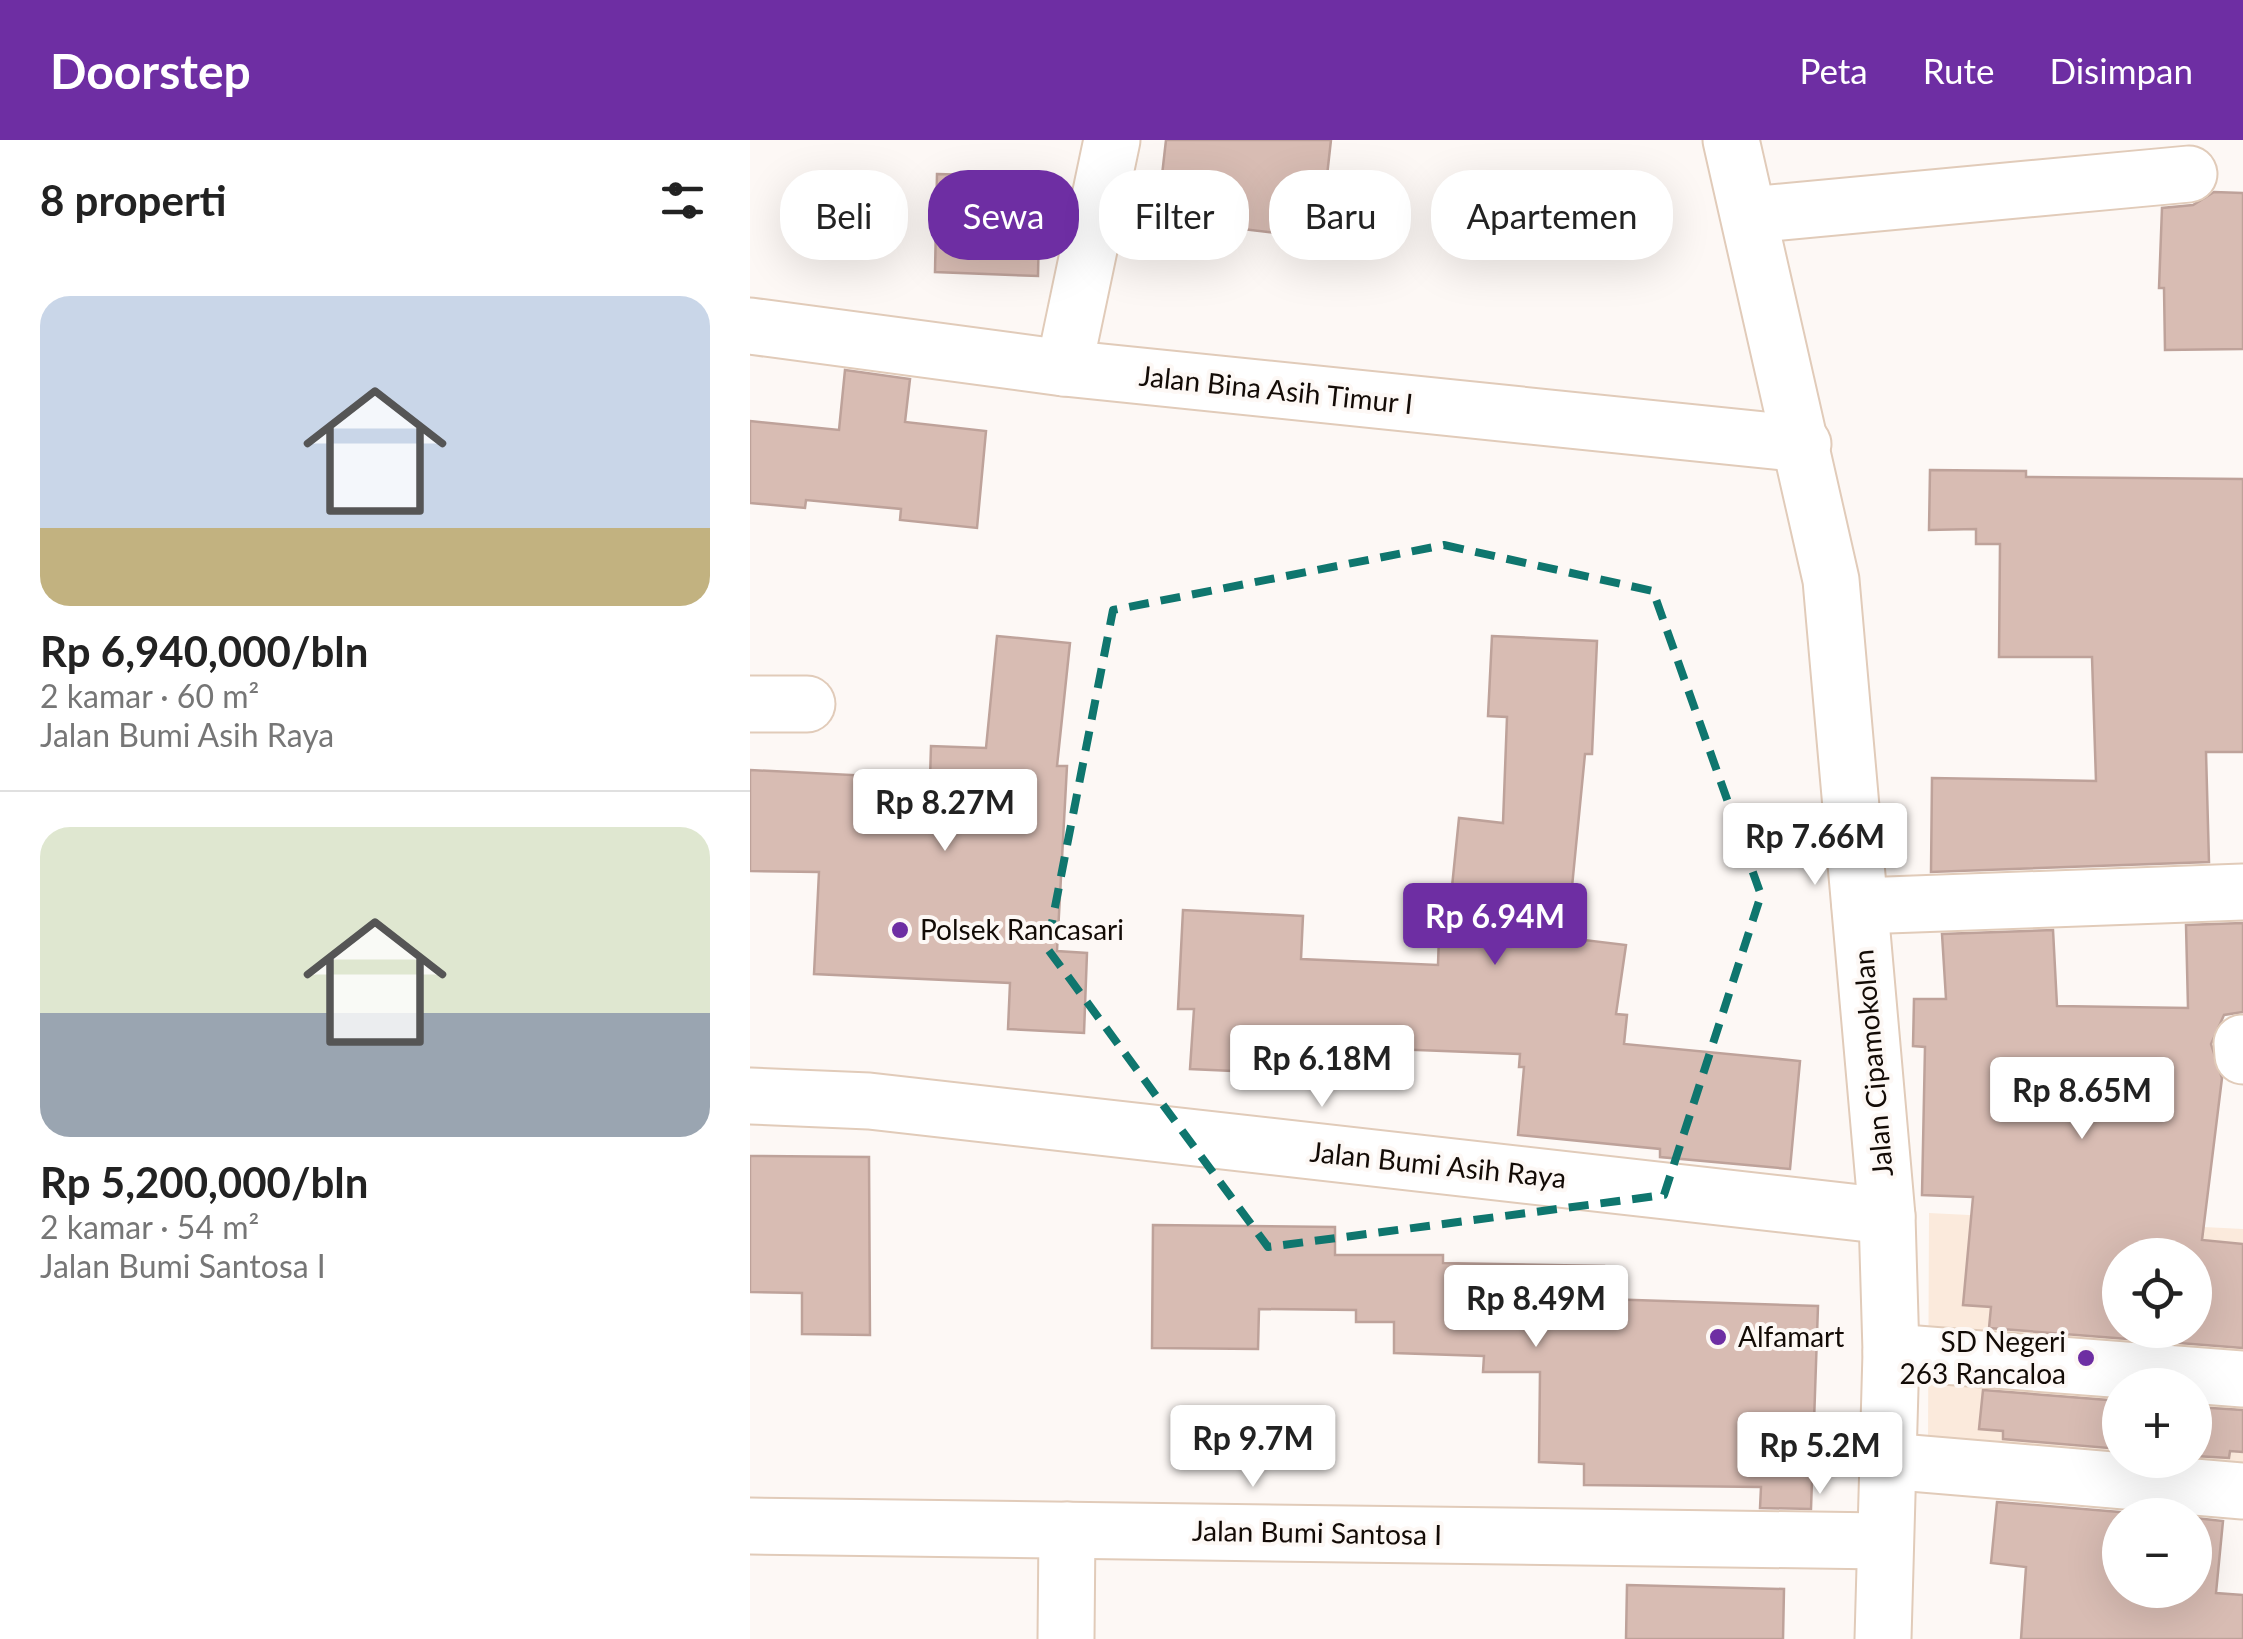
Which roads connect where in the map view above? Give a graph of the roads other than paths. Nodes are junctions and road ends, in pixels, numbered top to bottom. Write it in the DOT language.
graph roads {
  1 [pos="1112,140"];
  2 [pos="1731,140"];
  3 [pos="2189,174"];
  4 [pos="1750,215"];
  5 [pos="750,326"];
  6 [pos="1064,368"];
  7 [pos="1803,444"];
  8 [pos="750,704"];
  9 [pos="807,704"];
  10 [pos="2243,892"];
  11 [pos="1860,906"];
  12 [pos="2242,1043"];
  13 [pos="2243,1056"];
  14 [pos="750,1096"];
  15 [pos="1886,1216"];
  16 [pos="1891,1352"];
  17 [pos="2243,1379"];
  18 [pos="1887,1461"];
  19 [pos="2243,1491"];
  20 [pos="750,1526"];
  21 [pos="1067,1530"];
  22 [pos="1883,1541"];
  23 [pos="1066,1639"];
  24 [pos="1883,1639"];
  1 -- 6 [label="street"];
  2 -- 4 [label="street, Jalan Cipamokolan"];
  3 -- 4 [label="street"];
  4 -- 7 [label="street, Jalan Cipamokolan"];
  5 -- 6 [label="street, Jalan Bina Asih Timur I"];
  6 -- 7 [label="street, Jalan Bina Asih Timur I"];
  7 -- 11 [label="street, Jalan Cipamokolan"];
  8 -- 9 [label="street"];
  10 -- 11 [label="street"];
  11 -- 15 [label="street, Jalan Cipamokolan"];
  12 -- 13 [label="street"];
  14 -- 15 [label="street, Jalan Bumi Asih Raya"];
  15 -- 16 [label="street, Jalan Cipamokolan"];
  16 -- 17 [label="street"];
  16 -- 18 [label="street, Jalan Cipamokolan"];
  18 -- 19 [label="street"];
  18 -- 22 [label="street, Jalan Cipamokolan"];
  20 -- 21 [label="street, Jalan Bumi Santosa I"];
  21 -- 22 [label="street, Jalan Bumi Santosa I"];
  21 -- 23 [label="street"];
  22 -- 24 [label="street, Jalan Cipamokolan"];
}
